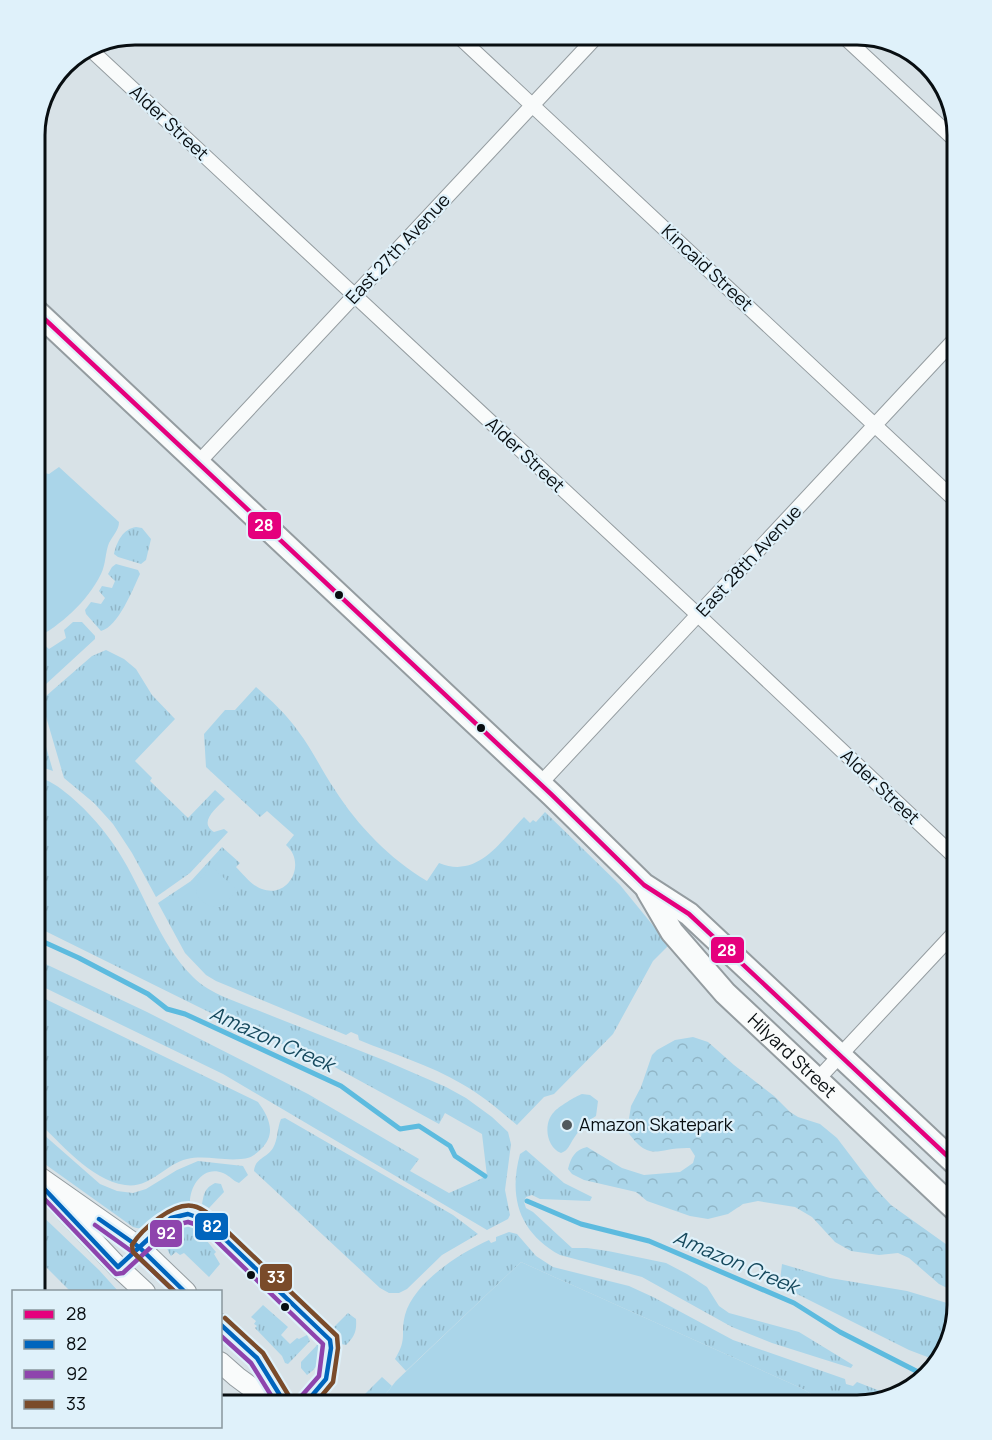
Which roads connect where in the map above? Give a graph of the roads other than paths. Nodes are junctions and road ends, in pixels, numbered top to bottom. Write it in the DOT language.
graph roads {
  1 [pos="468,45"];
  2 [pos="589,45"];
  3 [pos="853,45"];
  4 [pos="96,54"];
  5 [pos="532,105"];
  6 [pos="947,133"];
  7 [pos="355,296"];
  8 [pos="45,319"];
  9 [pos="947,349"];
  10 [pos="875,425"];
  11 [pos="198,464"];
  12 [pos="947,493"];
  13 [pos="698,615"];
  14 [pos="540,784"];
  15 [pos="947,851"];
  16 [pos="644,885"];
  17 [pos="947,941"];
  18 [pos="840,1055"];
  19 [pos="817,1080"];
  20 [pos="947,1156"];
  21 [pos="45,1183"];
  22 [pos="45,1188"];
  23 [pos="947,1202"];
  24 [pos="143,1290"];
  25 [pos="184,1290"];
  26 [pos="222,1326"];
  27 [pos="222,1364"];
  28 [pos="261,1395"];
  29 [pos="280,1395"];
  1 -- 5 [label="street, Kincaid Street"];
  2 -- 5 [label="street, East 27th Avenue"];
  3 -- 6 [label="street"];
  4 -- 7 [label="street, Alder Street"];
  5 -- 7 [label="street, East 27th Avenue"];
  5 -- 10 [label="street, Kincaid Street"];
  7 -- 11 [label="street, East 27th Avenue"];
  7 -- 13 [label="street, Alder Street"];
  8 -- 11 [label="main road, Hilyard Street"];
  9 -- 10 [label="street, East 28th Avenue"];
  10 -- 12 [label="street, Kincaid Street"];
  10 -- 13 [label="street, East 28th Avenue"];
  11 -- 14 [label="main road, Hilyard Street"];
  13 -- 14 [label="street, East 28th Avenue"];
  13 -- 15 [label="street, Alder Street"];
  14 -- 16 [label="main road, Hilyard Street"];
  16 -- 18 [label="main road, Hilyard Street"];
  16 -- 19 [label="main road, Hilyard Street"];
  17 -- 18 [label="street"];
  18 -- 19 [label="street"];
  18 -- 20 [label="main road, Hilyard Street"];
  19 -- 23 [label="main road, Hilyard Street"];
  21 -- 25 [label="main road"];
  22 -- 24 [label="main road"];
  26 -- 29 [label="main road"];
  27 -- 28 [label="main road"];
}
